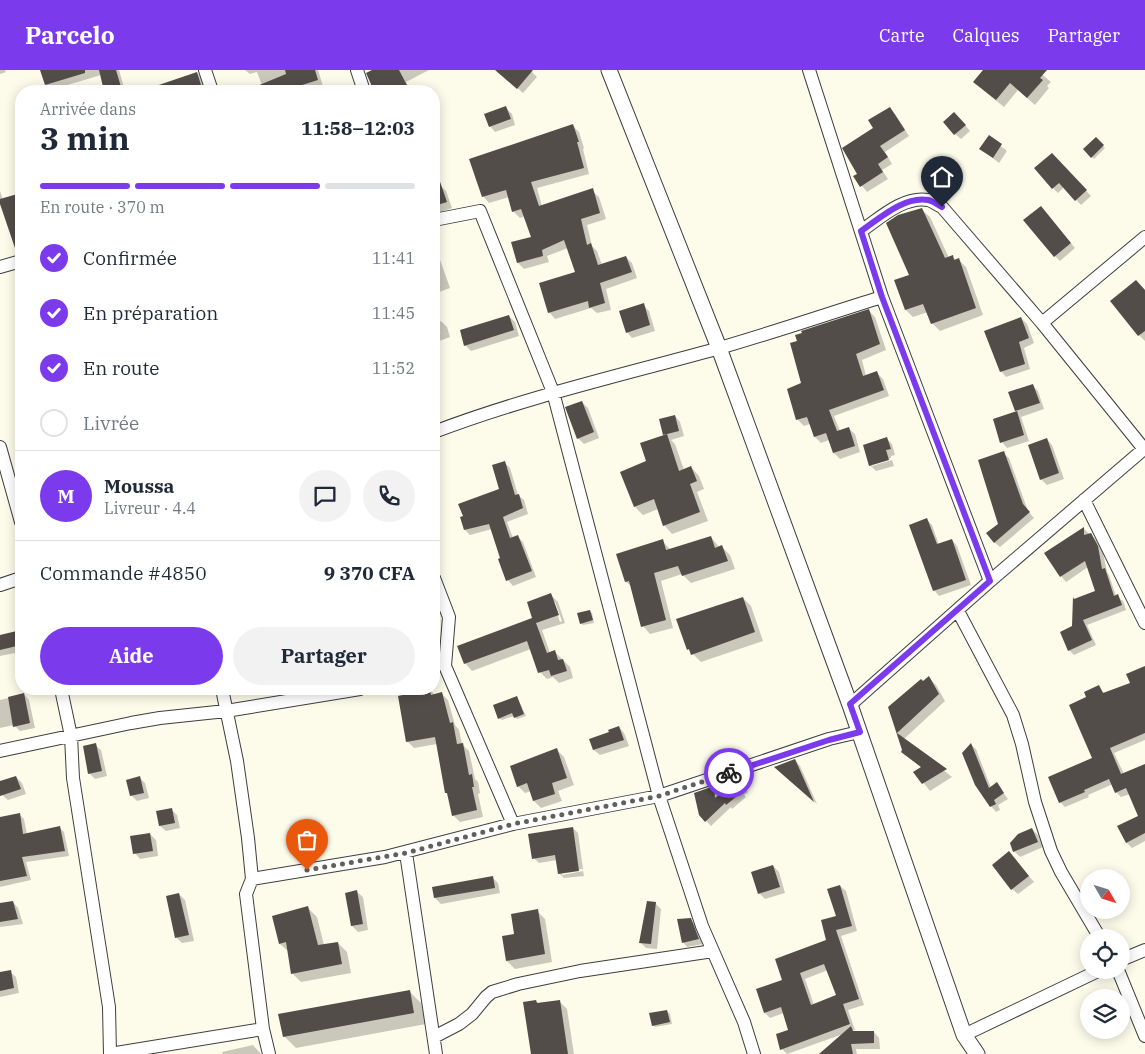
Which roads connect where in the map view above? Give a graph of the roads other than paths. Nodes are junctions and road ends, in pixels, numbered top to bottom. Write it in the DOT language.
graph roads {
  1 [pos="205,70"];
  2 [pos="357,70"];
  3 [pos="609,70"];
  4 [pos="809,70"];
  5 [pos="210,85"];
  6 [pos="362,85"];
  7 [pos="440,219"];
  8 [pos="861,231"];
  9 [pos="1145,237"];
  10 [pos="15,263"];
  11 [pos="0,267"];
  12 [pos="882,297"];
  13 [pos="1042,323"];
  14 [pos="719,348"];
  15 [pos="553,392"];
  16 [pos="440,430"];
  17 [pos="0,447"];
  18 [pos="1145,448"];
  19 [pos="1084,500"];
  20 [pos="15,501"];
  21 [pos="15,580"];
  22 [pos="990,581"];
  23 [pos="0,585"];
  24 [pos="440,593"];
  25 [pos="958,611"];
  26 [pos="1145,623"];
  27 [pos="440,662"];
  28 [pos="440,669"];
  29 [pos="62,695"];
  30 [pos="223,695"];
  31 [pos="323,695"];
  32 [pos="850,704"];
  33 [pos="226,711"];
  34 [pos="860,732"];
  35 [pos="71,736"];
  36 [pos="0,751"];
  37 [pos="659,796"];
  38 [pos="513,824"];
  39 [pos="406,853"];
  40 [pos="252,879"];
  41 [pos="1095,929"];
  42 [pos="1145,950"];
  43 [pos="713,951"];
  44 [pos="1130,956"];
  45 [pos="1081,979"];
  46 [pos="1122,979"];
  47 [pos="263,1029"];
  48 [pos="964,1035"];
  49 [pos="1145,1036"];
  50 [pos="434,1037"];
  51 [pos="110,1054"];
  52 [pos="269,1054"];
  53 [pos="436,1054"];
  54 [pos="754,1054"];
  55 [pos="977,1054"];
  1 -- 5 [label="street"];
  2 -- 6 [label="street"];
  3 -- 14 [label="street"];
  4 -- 8 [label="street"];
  7 -- 15 [label="street"];
  8 -- 12 [label="street"];
  8 -- 13 [label="street"];
  9 -- 13 [label="street"];
  10 -- 11 [label="street"];
  12 -- 14 [label="street"];
  12 -- 22 [label="street"];
  13 -- 18 [label="street"];
  14 -- 15 [label="street"];
  14 -- 32 [label="street"];
  15 -- 16 [label="street"];
  15 -- 37 [label="street"];
  17 -- 20 [label="street"];
  18 -- 19 [label="street"];
  19 -- 22 [label="street"];
  19 -- 26 [label="street"];
  21 -- 23 [label="street"];
  22 -- 25 [label="street"];
  24 -- 27 [label="street"];
  25 -- 32 [label="street"];
  25 -- 41 [label="street"];
  28 -- 38 [label="street"];
  29 -- 35 [label="street"];
  30 -- 33 [label="street"];
  31 -- 33 [label="street"];
  32 -- 34 [label="street"];
  33 -- 35 [label="street"];
  33 -- 40 [label="street"];
  34 -- 37 [label="street"];
  34 -- 48 [label="street"];
  35 -- 36 [label="street"];
  35 -- 51 [label="street"];
  37 -- 38 [label="street"];
  37 -- 43 [label="street"];
  38 -- 39 [label="street"];
  39 -- 40 [label="street"];
  39 -- 50 [label="street"];
  40 -- 47 [label="street"];
  42 -- 44 [label="street"];
  43 -- 50 [label="street"];
  43 -- 54 [label="street"];
  45 -- 48 [label="street"];
  46 -- 49 [label="street"];
  47 -- 51 [label="street"];
  47 -- 52 [label="street"];
  48 -- 55 [label="street"];
  50 -- 53 [label="street"];
}
